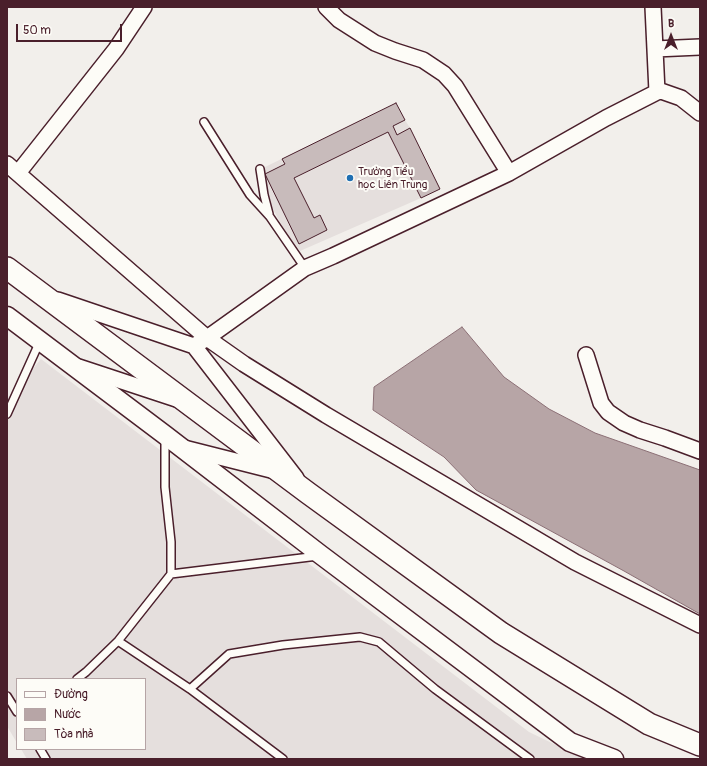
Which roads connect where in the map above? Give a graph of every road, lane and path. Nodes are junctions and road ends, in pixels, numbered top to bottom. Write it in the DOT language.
graph roads {
  1 [pos="144,7"];
  2 [pos="326,7"];
  3 [pos="653,7"];
  4 [pos="700,47"];
  5 [pos="655,49"];
  6 [pos="657,92"];
  7 [pos="700,113"];
  8 [pos="204,122"];
  9 [pos="13,168"];
  10 [pos="260,169"];
  11 [pos="509,173"];
  12 [pos="270,216"];
  13 [pos="7,268"];
  14 [pos="305,268"];
  15 [pos="45,296"];
  16 [pos="7,316"];
  17 [pos="40,341"];
  18 [pos="200,342"];
  19 [pos="586,355"];
  20 [pos="70,364"];
  21 [pos="188,403"];
  22 [pos="7,414"];
  23 [pos="165,435"];
  24 [pos="181,448"];
  25 [pos="700,451"];
  26 [pos="282,473"];
  27 [pos="308,493"];
  28 [pos="321,556"];
  29 [pos="171,574"];
  30 [pos="700,625"];
  31 [pos="118,640"];
  32 [pos="78,678"];
  33 [pos="190,689"];
  34 [pos="7,696"];
  35 [pos="16,710"];
  36 [pos="700,745"];
  37 [pos="41,750"];
  38 [pos="46,759"];
  39 [pos="283,759"];
  40 [pos="530,759"];
  41 [pos="614,759"];
  1 -- 9 [label="street"];
  2 -- 11 [label="street"];
  3 -- 5 [label="street"];
  4 -- 5 [label="street"];
  5 -- 6 [label="street"];
  6 -- 7 [label="street"];
  6 -- 11 [label="street"];
  8 -- 12 [label="lane"];
  9 -- 18 [label="street"];
  10 -- 12 [label="lane"];
  11 -- 14 [label="street"];
  12 -- 14 [label="lane"];
  13 -- 15 [label="main road"];
  14 -- 18 [label="street"];
  15 -- 18 [label="street"];
  15 -- 21 [label="main road"];
  16 -- 17 [label="street"];
  17 -- 20 [label="street"];
  17 -- 22 [label="lane"];
  18 -- 27 [label="street"];
  18 -- 30 [label="street"];
  19 -- 25 [label="street"];
  20 -- 21 [label="street"];
  20 -- 23 [label="street"];
  21 -- 26 [label="main road"];
  23 -- 24 [label="street"];
  23 -- 29 [label="lane"];
  24 -- 26 [label="street"];
  24 -- 28 [label="street"];
  26 -- 27 [label="main road"];
  27 -- 36 [label="main road"];
  28 -- 29 [label="lane"];
  28 -- 41 [label="street"];
  29 -- 31 [label="lane"];
  31 -- 32 [label="lane"];
  31 -- 33 [label="lane"];
  33 -- 39 [label="lane"];
  33 -- 40 [label="lane"];
  34 -- 35 [label="lane"];
  37 -- 38 [label="lane"];
}
